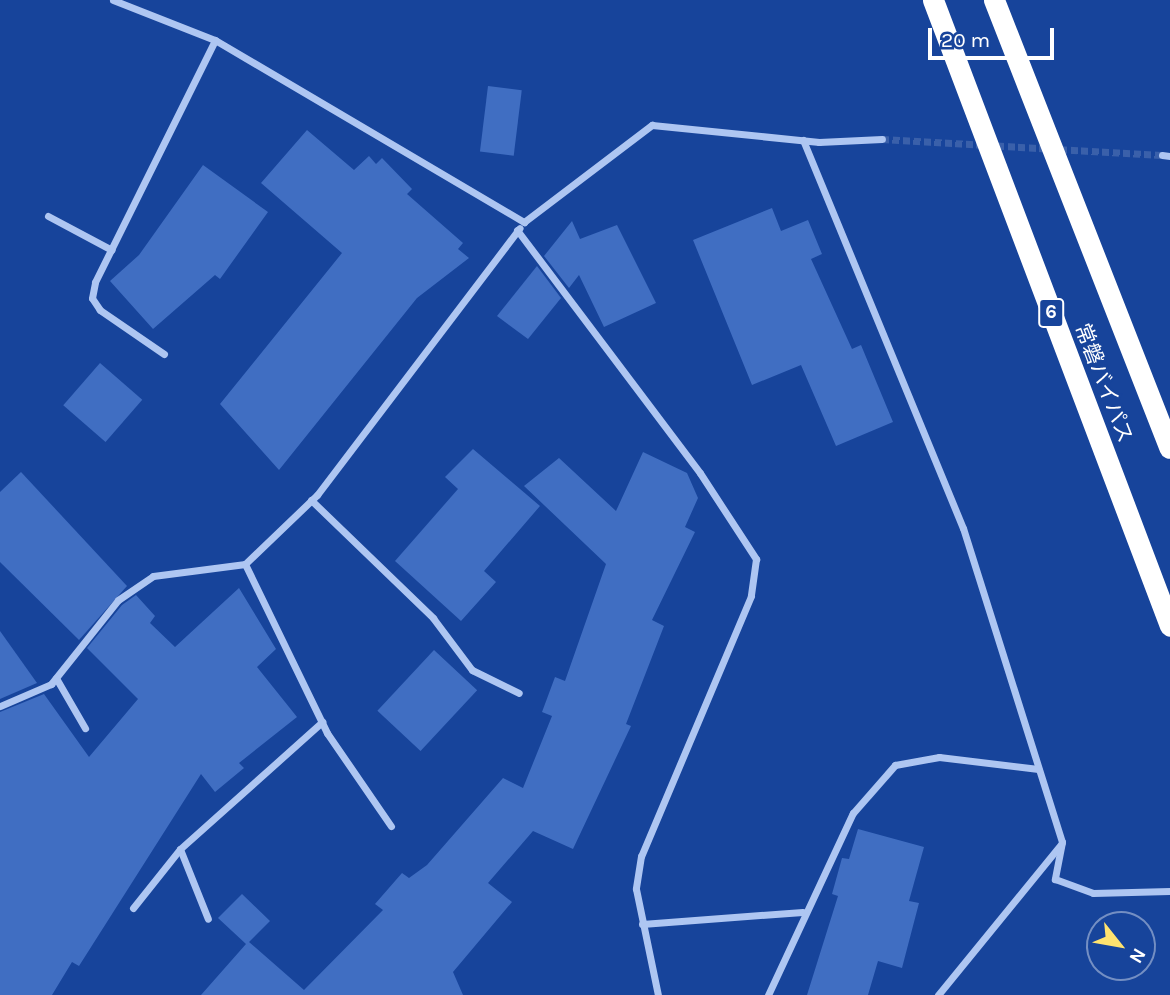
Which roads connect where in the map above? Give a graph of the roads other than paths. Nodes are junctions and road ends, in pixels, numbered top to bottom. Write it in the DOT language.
graph roads {
  1 [pos="113,0"];
  2 [pos="933,0"];
  3 [pos="994,0"];
  4 [pos="215,40"];
  5 [pos="882,139"];
  6 [pos="803,140"];
  7 [pos="48,216"];
  8 [pos="524,222"];
  9 [pos="517,230"];
  10 [pos="112,250"];
  11 [pos="164,354"];
  12 [pos="1170,448"];
  13 [pos="311,500"];
  14 [pos="245,564"];
  15 [pos="1170,626"];
  16 [pos="56,678"];
  17 [pos="519,693"];
  18 [pos="0,706"];
  19 [pos="322,722"];
  20 [pos="85,728"];
  21 [pos="1038,769"];
  22 [pos="391,826"];
  23 [pos="1062,842"];
  24 [pos="180,849"];
  25 [pos="1170,891"];
  26 [pos="133,908"];
  27 [pos="803,912"];
  28 [pos="208,919"];
  29 [pos="642,924"];
  30 [pos="659,995"];
  31 [pos="768,995"];
  32 [pos="938,995"];
  1 -- 4 [label="street"];
  2 -- 15 [label="highway, 常磐バイパス / 6"];
  3 -- 12 [label="highway, 常磐バイパス"];
  4 -- 8 [label="street"];
  4 -- 10 [label="street"];
  5 -- 6 [label="street"];
  6 -- 8 [label="street"];
  6 -- 21 [label="street"];
  7 -- 10 [label="street"];
  8 -- 9 [label="street"];
  9 -- 13 [label="street"];
  9 -- 29 [label="street"];
  10 -- 11 [label="street"];
  13 -- 14 [label="street"];
  13 -- 17 [label="street"];
  14 -- 16 [label="street"];
  14 -- 19 [label="street"];
  16 -- 18 [label="street"];
  16 -- 20 [label="street"];
  19 -- 22 [label="street"];
  19 -- 24 [label="street"];
  21 -- 23 [label="street"];
  21 -- 27 [label="street"];
  23 -- 25 [label="street"];
  23 -- 32 [label="street"];
  24 -- 26 [label="street"];
  24 -- 28 [label="street"];
  27 -- 29 [label="street"];
  27 -- 31 [label="street"];
  29 -- 30 [label="street"];
}
